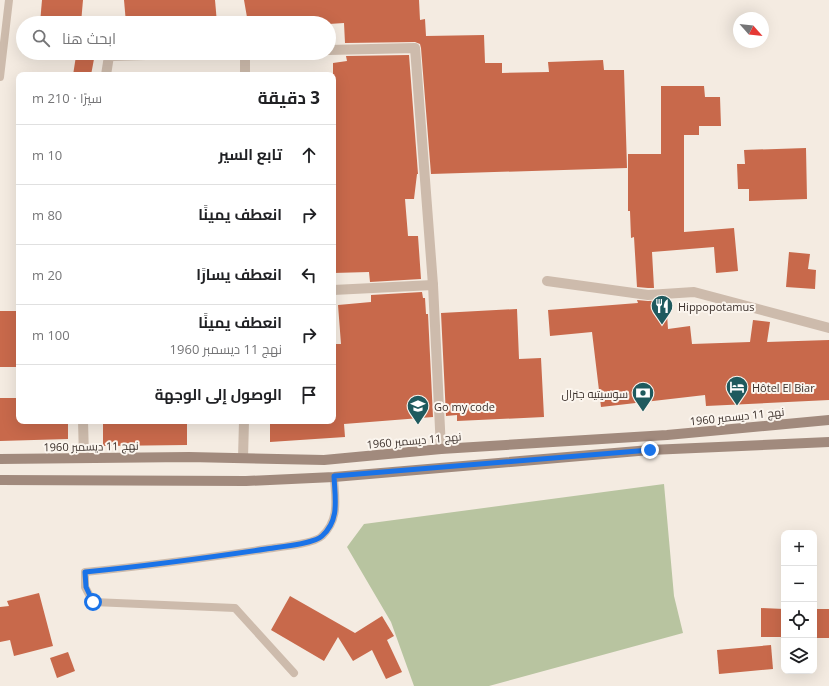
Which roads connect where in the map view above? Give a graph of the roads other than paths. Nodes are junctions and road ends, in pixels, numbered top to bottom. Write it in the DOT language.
graph roads {
  1 [pos="9,0"];
  2 [pos="336,50"];
  3 [pos="108,60"];
  4 [pos="245,60"];
  5 [pos="106,72"];
  6 [pos="245,72"];
  7 [pos="0,76"];
  8 [pos="546,281"];
  9 [pos="433,285"];
  10 [pos="336,290"];
  11 [pos="829,328"];
  12 [pos="829,420"];
  13 [pos="83,424"];
  14 [pos="244,424"];
  15 [pos="829,442"];
  16 [pos="442,449"];
  17 [pos="84,457"];
  18 [pos="243,458"];
  19 [pos="0,459"];
  20 [pos="334,476"];
  21 [pos="0,480"];
  22 [pos="294,672"];
  1 -- 7 [label="lane"];
  2 -- 9 [label="street"];
  3 -- 5 [label="street"];
  4 -- 6 [label="street"];
  8 -- 11 [label="street"];
  9 -- 10 [label="street"];
  9 -- 16 [label="street"];
  12 -- 16 [label="main road, نهج 11 ديسمبر 1960"];
  13 -- 17 [label="street"];
  14 -- 18 [label="street"];
  15 -- 20 [label="main road"];
  16 -- 18 [label="main road, نهج 11 ديسمبر 1960"];
  17 -- 18 [label="main road, نهج 11 ديسمبر 1960"];
  17 -- 19 [label="main road, نهج 11 ديسمبر 1960"];
  20 -- 21 [label="main road"];
  20 -- 22 [label="lane"];
}
